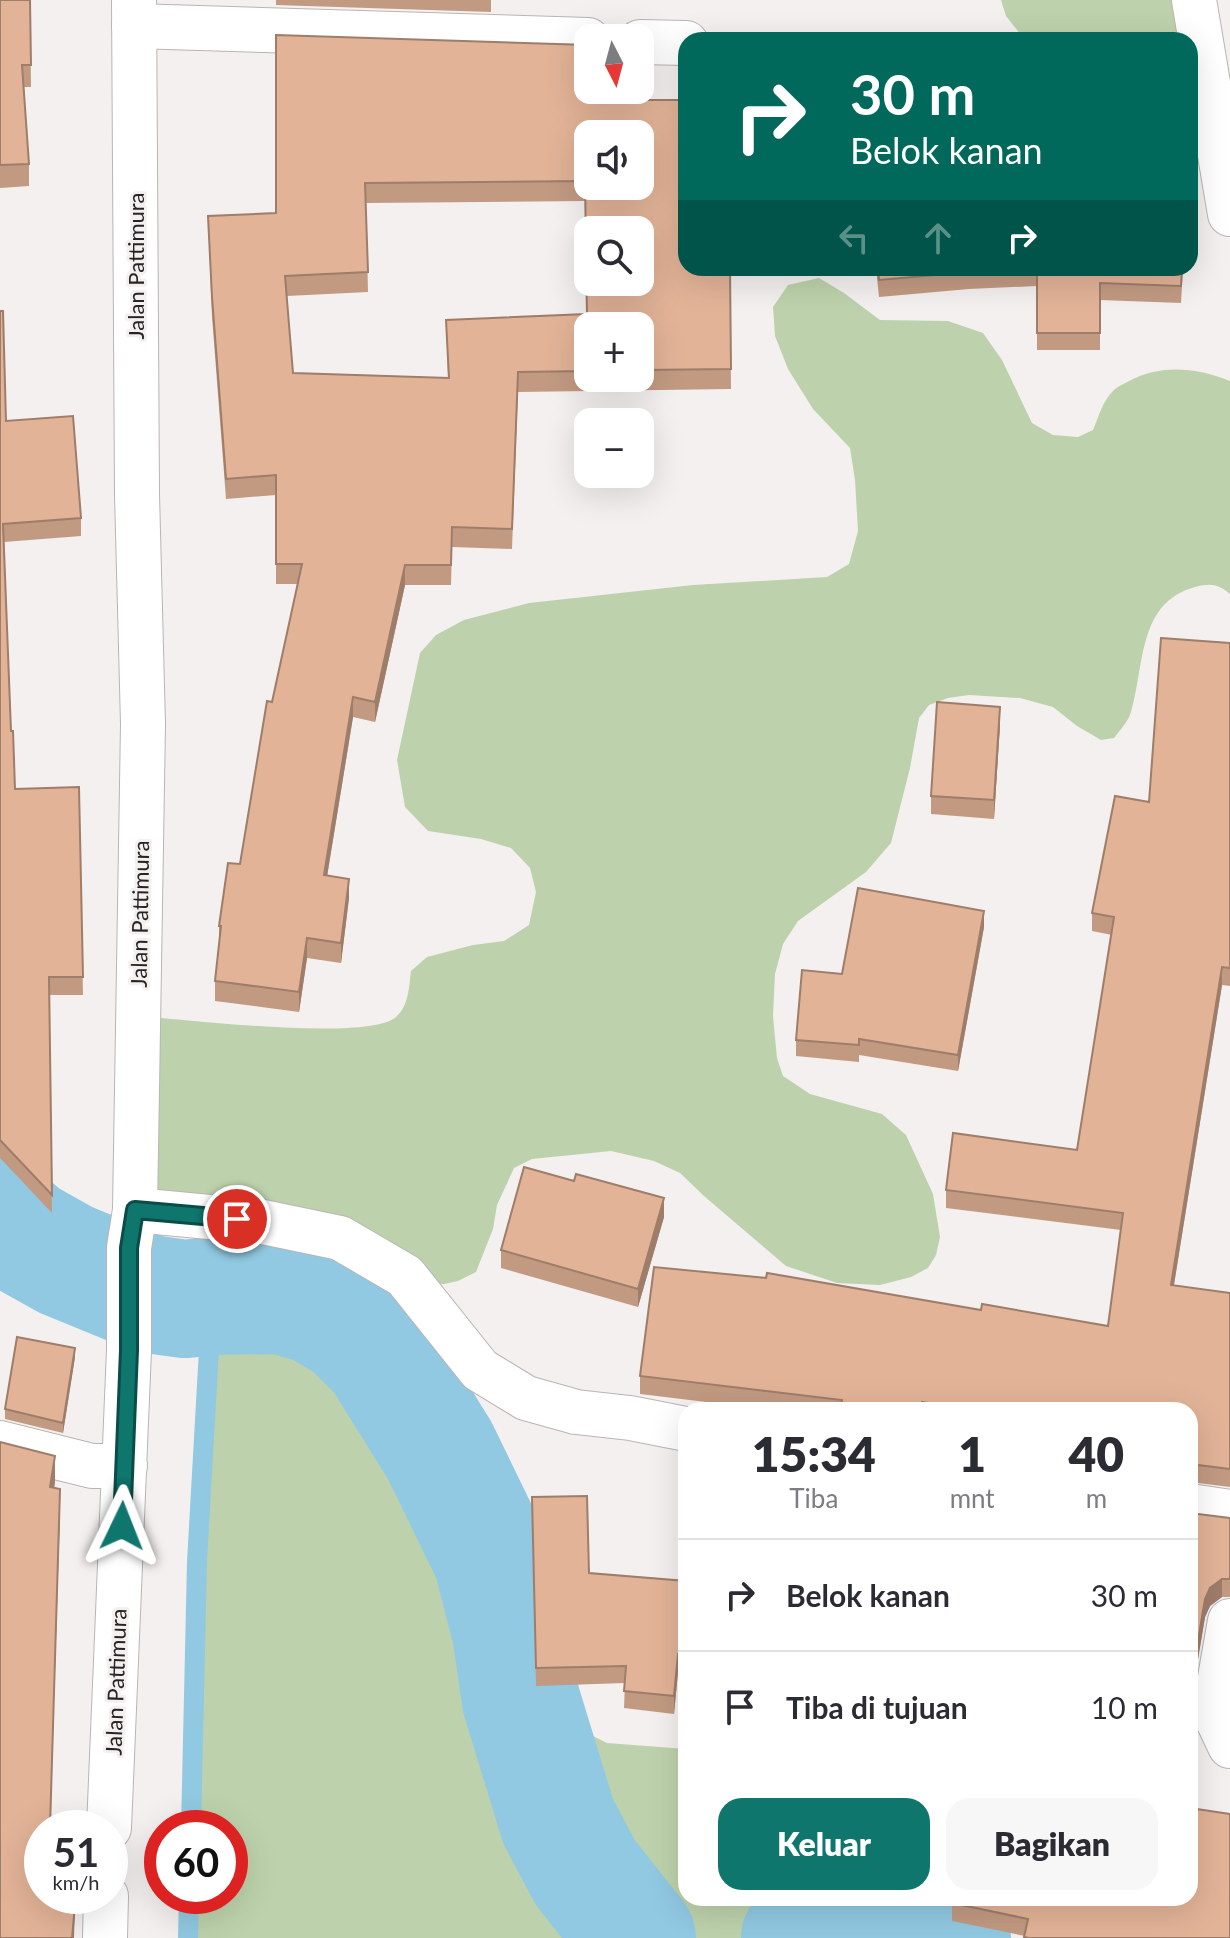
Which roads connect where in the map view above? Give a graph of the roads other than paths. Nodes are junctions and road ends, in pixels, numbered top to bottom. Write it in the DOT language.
graph roads {
  1 [pos="1194,0"];
  2 [pos="134,13"];
  3 [pos="1196,32"];
  4 [pos="574,39"];
  5 [pos="654,42"];
  6 [pos="678,43"];
  7 [pos="1198,64"];
  8 [pos="1230,214"];
  9 [pos="132,1229"];
  10 [pos="678,1427"];
  11 [pos="0,1443"];
  12 [pos="125,1466"];
  13 [pos="1198,1507"];
  14 [pos="1230,1512"];
  15 [pos="1230,1621"];
  16 [pos="1230,1746"];
  17 [pos="110,1810"];
  18 [pos="106,1914"];
  19 [pos="105,1938"];
  1 -- 3 [label="main road"];
  2 -- 4 [label="main road"];
  2 -- 9 [label="main road, Jalan Pattimura"];
  5 -- 6 [label="main road"];
  7 -- 8 [label="main road"];
  9 -- 10 [label="main road"];
  9 -- 12 [label="main road, Jalan Pattimura"];
  11 -- 12 [label="main road"];
  12 -- 17 [label="main road, Jalan Pattimura"];
  13 -- 14 [label="main road"];
  15 -- 16 [label="main road"];
  18 -- 19 [label="main road"];
}
